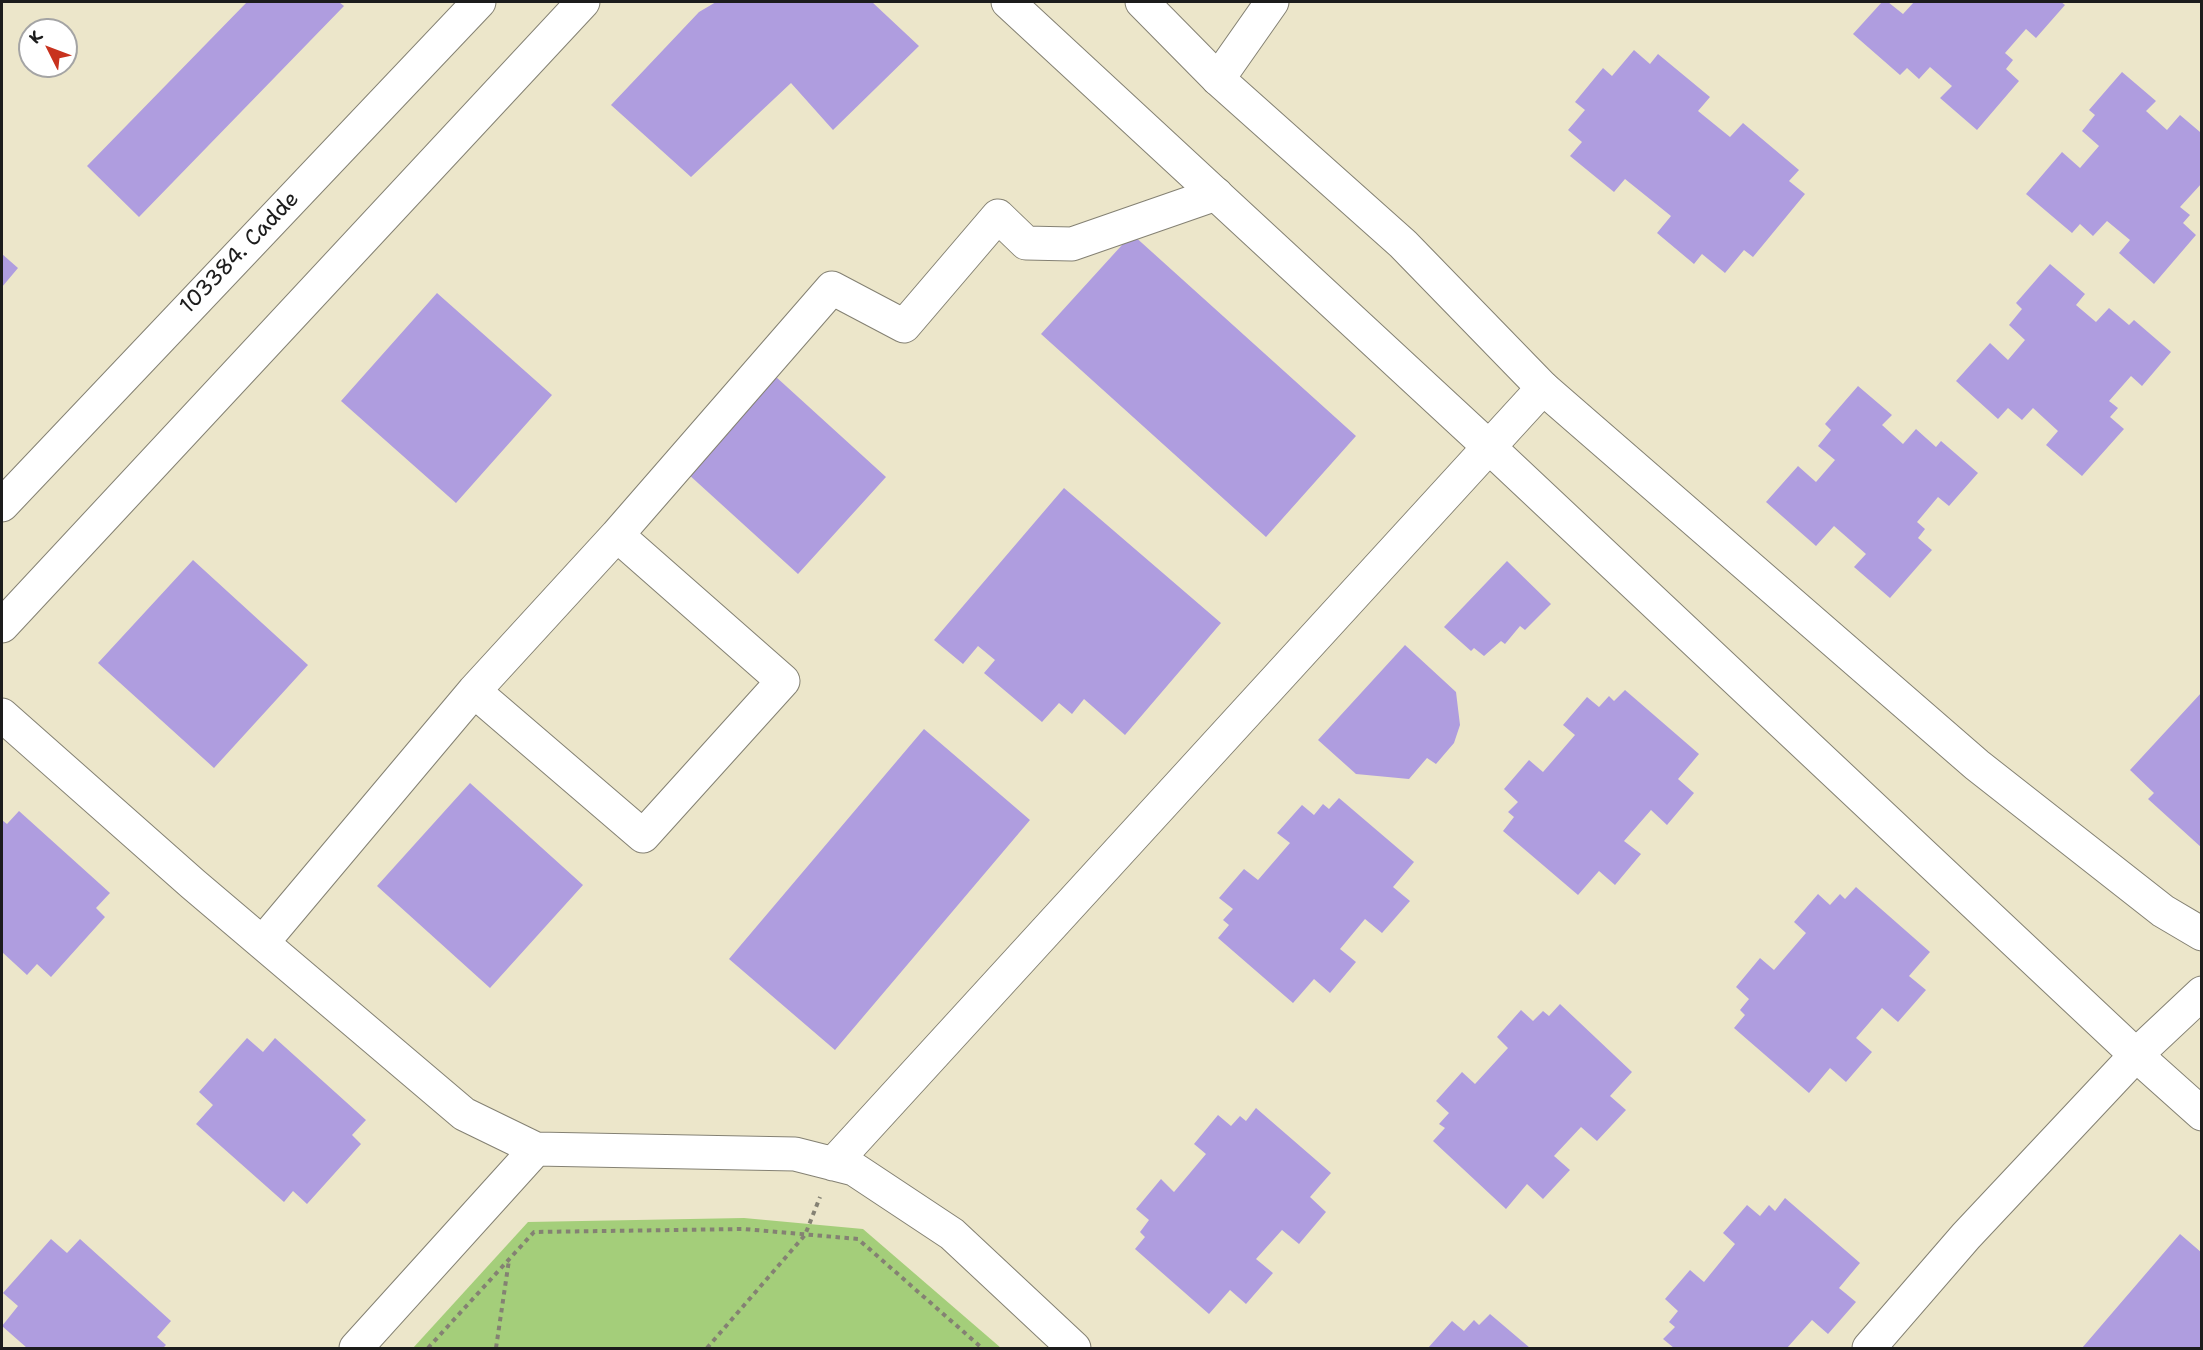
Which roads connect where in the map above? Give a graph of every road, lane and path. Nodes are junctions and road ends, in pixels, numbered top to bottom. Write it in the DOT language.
graph roads {
  1 [pos="479,2"];
  2 [pos="583,2"];
  3 [pos="1008,2"];
  4 [pos="1142,2"];
  5 [pos="1272,2"];
  6 [pos="1218,79"];
  7 [pos="1216,194"];
  8 [pos="1543,388"];
  9 [pos="1489,447"];
  10 [pos="6,489"];
  11 [pos="616,535"];
  12 [pos="2,626"];
  13 [pos="474,691"];
  14 [pos="2,715"];
  15 [pos="2202,934"];
  16 [pos="263,942"];
  17 [pos="2202,993"];
  18 [pos="2136,1055"];
  19 [pos="2202,1114"];
  20 [pos="536,1149"];
  21 [pos="833,1164"];
  22 [pos="805,1235"];
  23 [pos="509,1260"];
  24 [pos="1882,1344"];
  25 [pos="356,1348"];
  26 [pos="428,1348"];
  27 [pos="496,1348"];
  28 [pos="706,1348"];
  29 [pos="982,1348"];
  30 [pos="1074,1348"];
  1 -- 10 [label="street, 103384. Cadde"];
  2 -- 12 [label="street"];
  3 -- 7 [label="street"];
  4 -- 6 [label="street"];
  5 -- 6 [label="street"];
  6 -- 8 [label="street"];
  7 -- 9 [label="street"];
  7 -- 11 [label="street"];
  8 -- 9 [label="street"];
  8 -- 15 [label="street"];
  9 -- 18 [label="street"];
  9 -- 21 [label="street"];
  11 -- 13 [label="street"];
  11 -- 13 [label="street"];
  13 -- 16 [label="street"];
  14 -- 16 [label="street"];
  16 -- 20 [label="street"];
  17 -- 18 [label="street"];
  18 -- 19 [label="street"];
  18 -- 24 [label="street"];
  20 -- 21 [label="street"];
  20 -- 25 [label="street"];
  21 -- 22 [label="path"];
  21 -- 30 [label="street"];
  22 -- 23 [label="path"];
  22 -- 28 [label="path"];
  22 -- 29 [label="path"];
  23 -- 26 [label="path"];
  23 -- 27 [label="path"];
}
